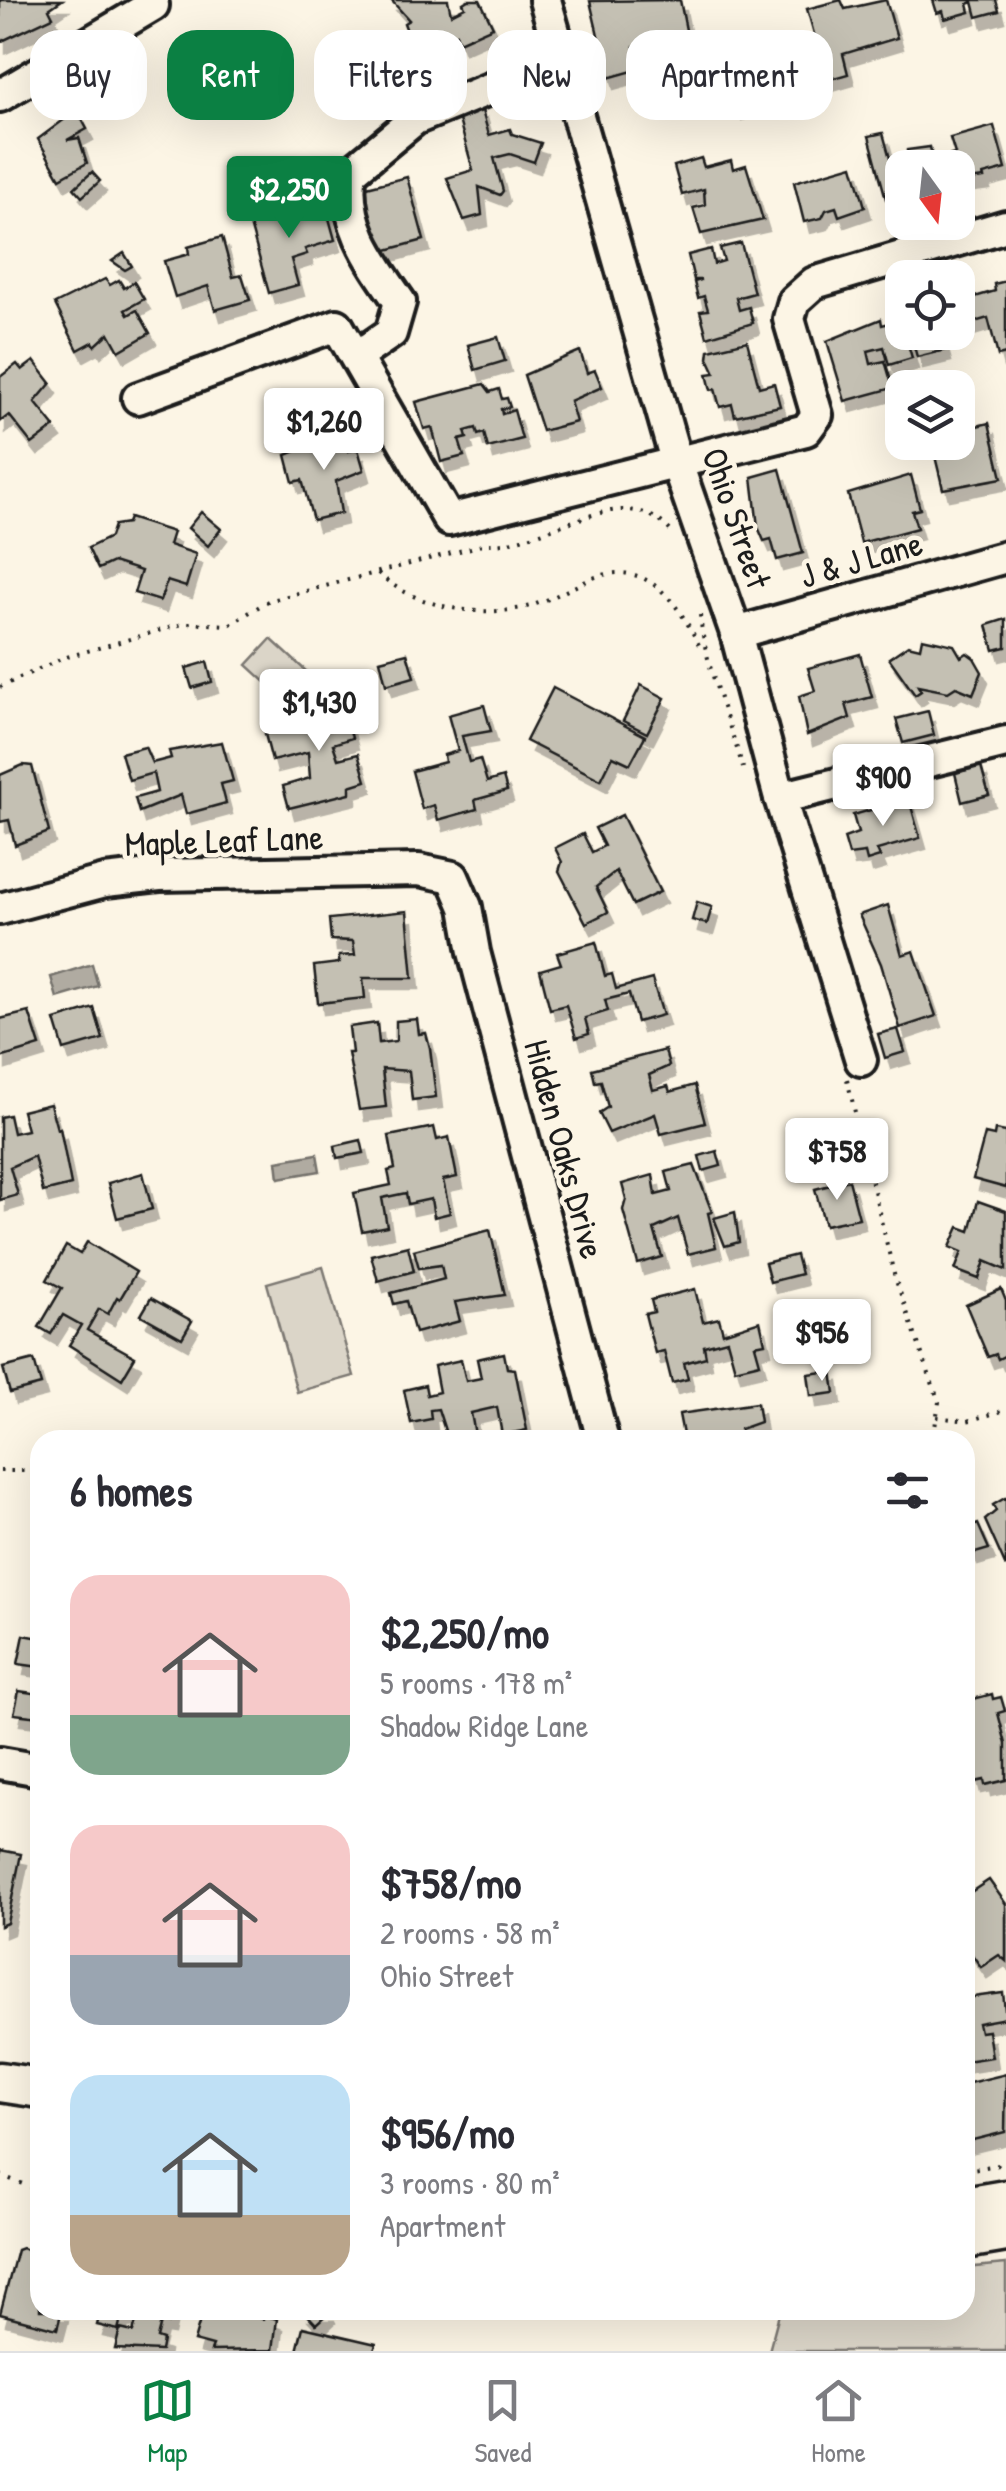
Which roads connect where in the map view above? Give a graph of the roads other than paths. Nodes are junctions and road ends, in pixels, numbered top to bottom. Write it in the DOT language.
graph roads {
  1 [pos="545,0"];
  2 [pos="153,5"];
  3 [pos="554,30"];
  4 [pos="487,90"];
  5 [pos="0,96"];
  6 [pos="580,120"];
  7 [pos="1006,226"];
  8 [pos="356,358"];
  9 [pos="138,398"];
  10 [pos="677,464"];
  11 [pos="1006,557"];
  12 [pos="736,633"];
  13 [pos="1006,742"];
  14 [pos="780,798"];
  15 [pos="453,877"];
  16 [pos="0,909"];
  17 [pos="861,1060"];
  18 [pos="601,1430"];
  19 [pos="0,1762"];
  20 [pos="30,1768"];
  21 [pos="0,2082"];
  22 [pos="30,2088"];
  23 [pos="1006,2200"];
  24 [pos="975,2205"];
  25 [pos="1006,2232"];
  26 [pos="975,2238"];
  1 -- 3 [label="street, Ohio Street"];
  2 -- 5 [label="street"];
  4 -- 8 [label="street"];
  6 -- 10 [label="street, Ohio Street"];
  7 -- 10 [label="street"];
  8 -- 9 [label="street"];
  8 -- 10 [label="street"];
  10 -- 12 [label="street, Ohio Street"];
  11 -- 12 [label="street, J & J Lane"];
  12 -- 14 [label="street, Ohio Street"];
  13 -- 14 [label="street"];
  14 -- 17 [label="street, Ohio Street"];
  15 -- 16 [label="street, Maple Leaf Lane"];
  15 -- 18 [label="street, Hidden Oaks Drive"];
  19 -- 20 [label="street"];
  21 -- 22 [label="main road"];
  23 -- 24 [label="main road"];
  25 -- 26 [label="main road"];
}
